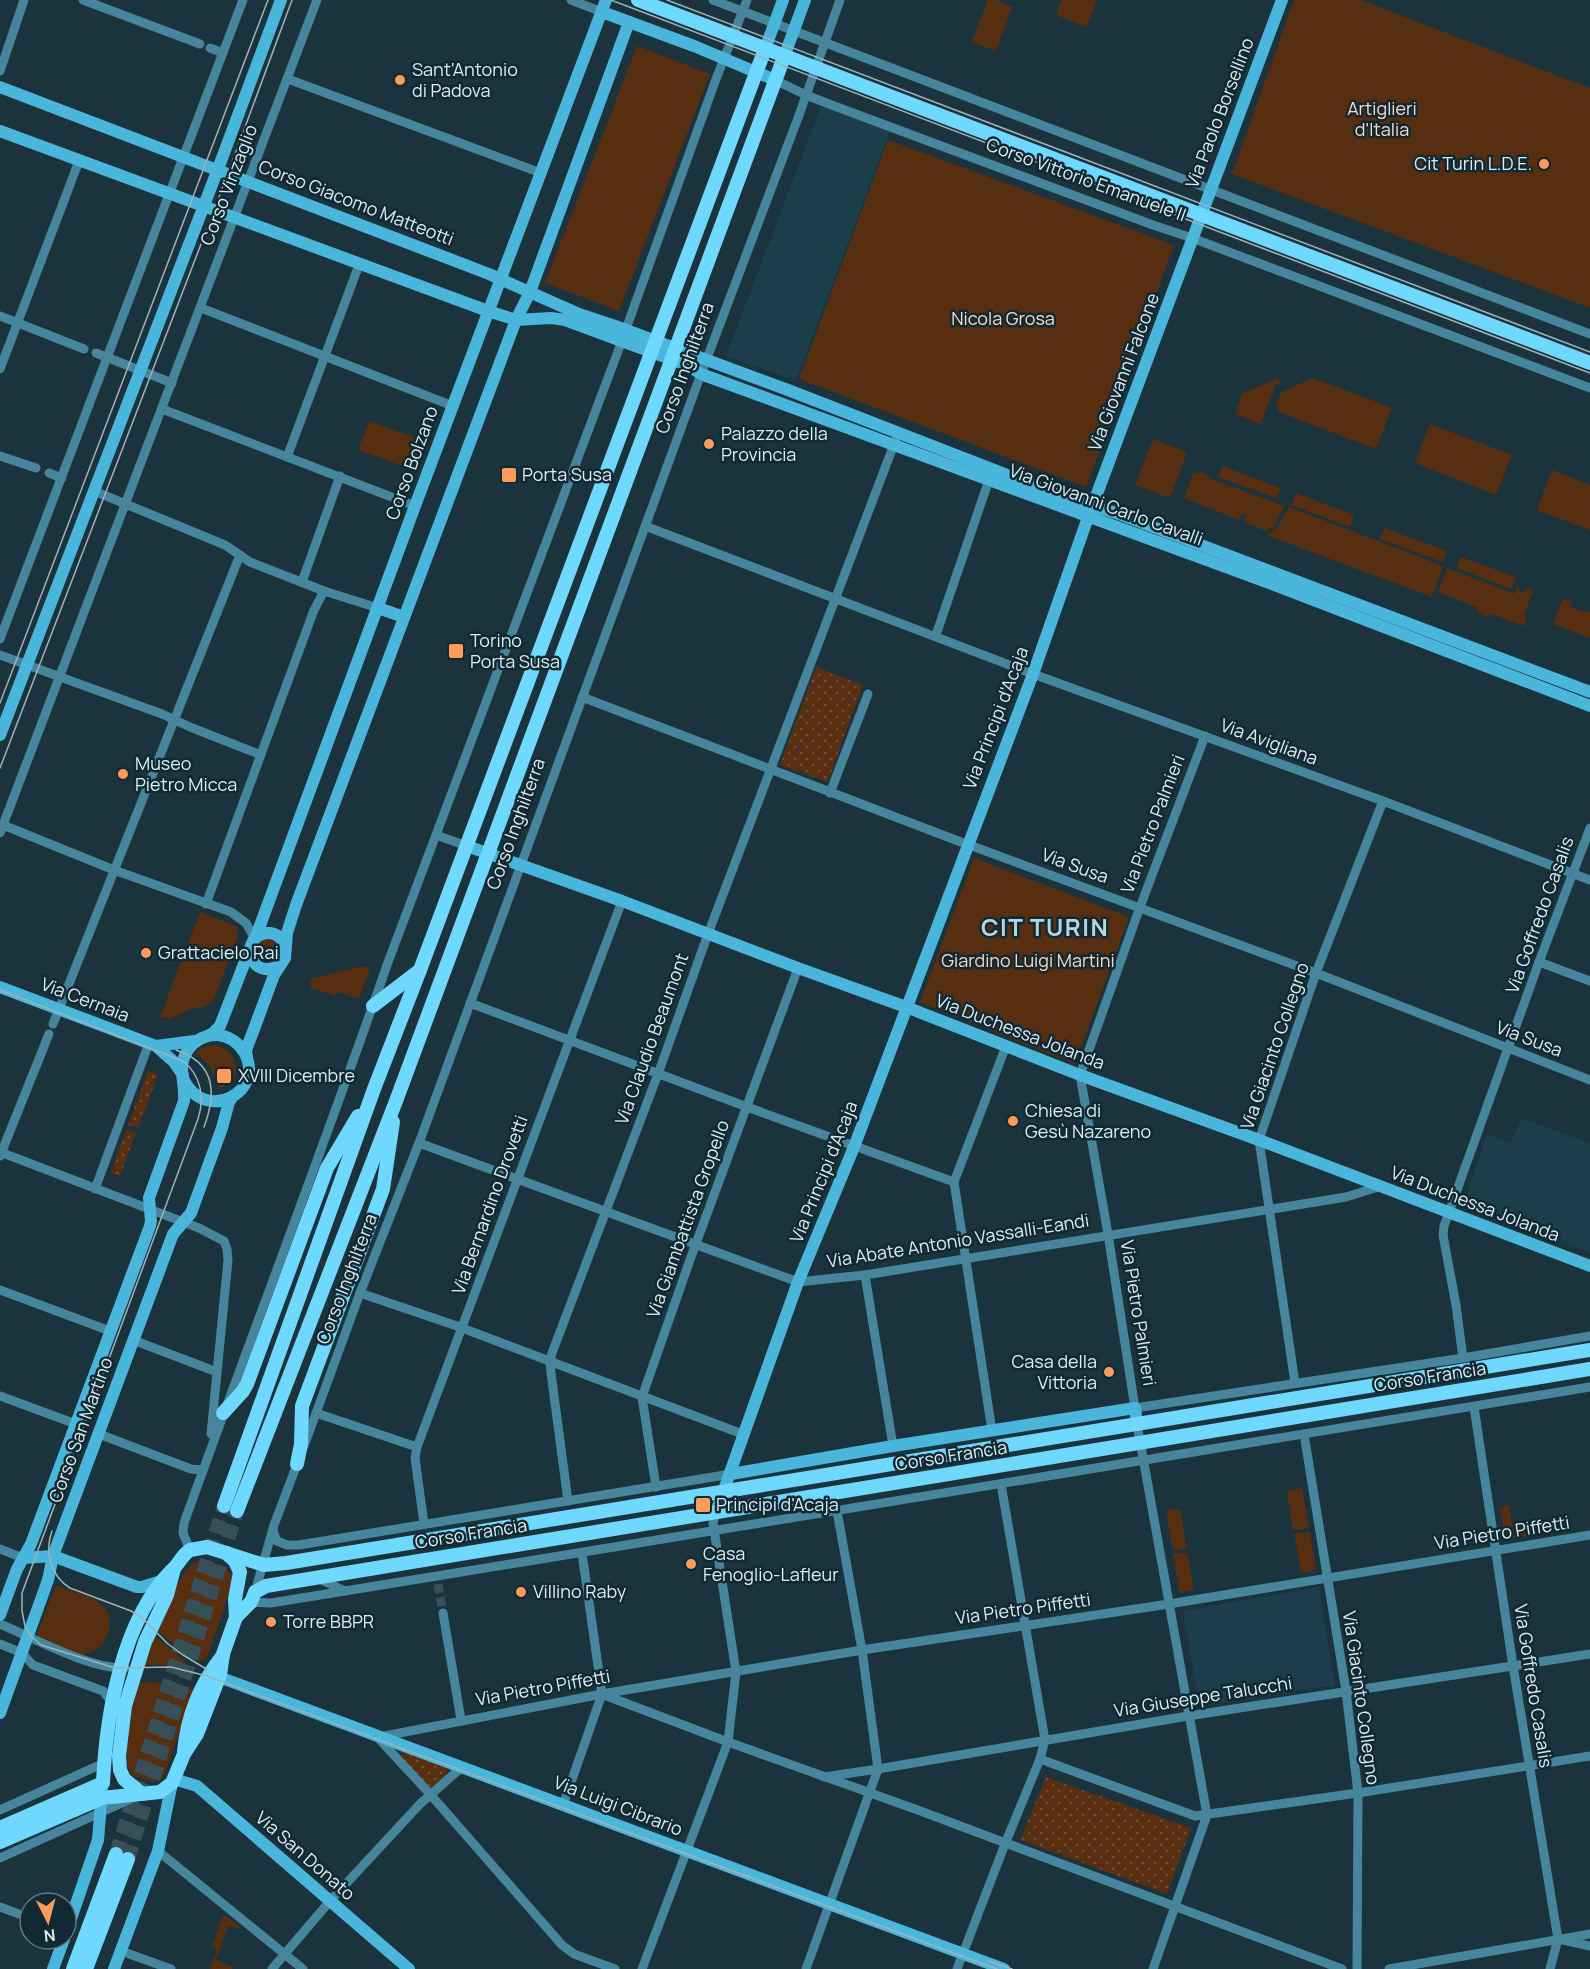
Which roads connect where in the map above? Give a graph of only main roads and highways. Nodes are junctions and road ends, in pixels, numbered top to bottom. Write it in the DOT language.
graph roads {
  1 [pos="638,0"];
  2 [pos="765,49"];
  3 [pos="784,57"];
  4 [pos="1590,363"];
  5 [pos="420,970"];
  6 [pos="373,1006"];
  7 [pos="374,1089"];
  8 [pos="396,1101"];
  9 [pos="1590,1350"];
  10 [pos="1590,1369"];
  11 [pos="223,1413"];
  12 [pos="297,1464"];
  13 [pos="224,1506"];
  14 [pos="237,1511"];
  15 [pos="226,1553"];
  16 [pos="174,1569"];
  17 [pos="236,1617"];
  18 [pos="223,1654"];
  19 [pos="118,1704"];
  20 [pos="183,1754"];
  21 [pos="142,1794"];
  22 [pos="0,1828"];
  23 [pos="0,1842"];
  24 [pos="73,1969"];
  25 [pos="86,1969"];
  1 -- 2 [label="main road, Corso Vittorio Emanuele II"];
  2 -- 3 [label="main road, Corso Vittorio Emanuele II"];
  2 -- 5 [label="main road, Corso Inghilterra"];
  3 -- 4 [label="main road, Corso Vittorio Emanuele II"];
  3 -- 8 [label="main road, Corso Inghilterra"];
  5 -- 6 [label="main road"];
  5 -- 7 [label="main road, Corso Inghilterra"];
  7 -- 11 [label="main road"];
  7 -- 13 [label="main road, Corso Inghilterra"];
  8 -- 12 [label="main road"];
  8 -- 14 [label="main road, Corso Inghilterra"];
  9 -- 15 [label="main road, Corso Francia"];
  10 -- 17 [label="main road, Corso Francia"];
  15 -- 16 [label="main road, Corso Francia"];
  15 -- 17 [label="main road"];
  16 -- 19 [label="main road"];
  16 -- 19 [label="main road"];
  17 -- 18 [label="main road"];
  18 -- 20 [label="main road"];
  18 -- 20 [label="main road"];
  19 -- 21 [label="main road"];
  19 -- 22 [label="main road"];
  20 -- 21 [label="main road"];
  21 -- 23 [label="main road"];
  24 -- 25 [label="main road"];
}
